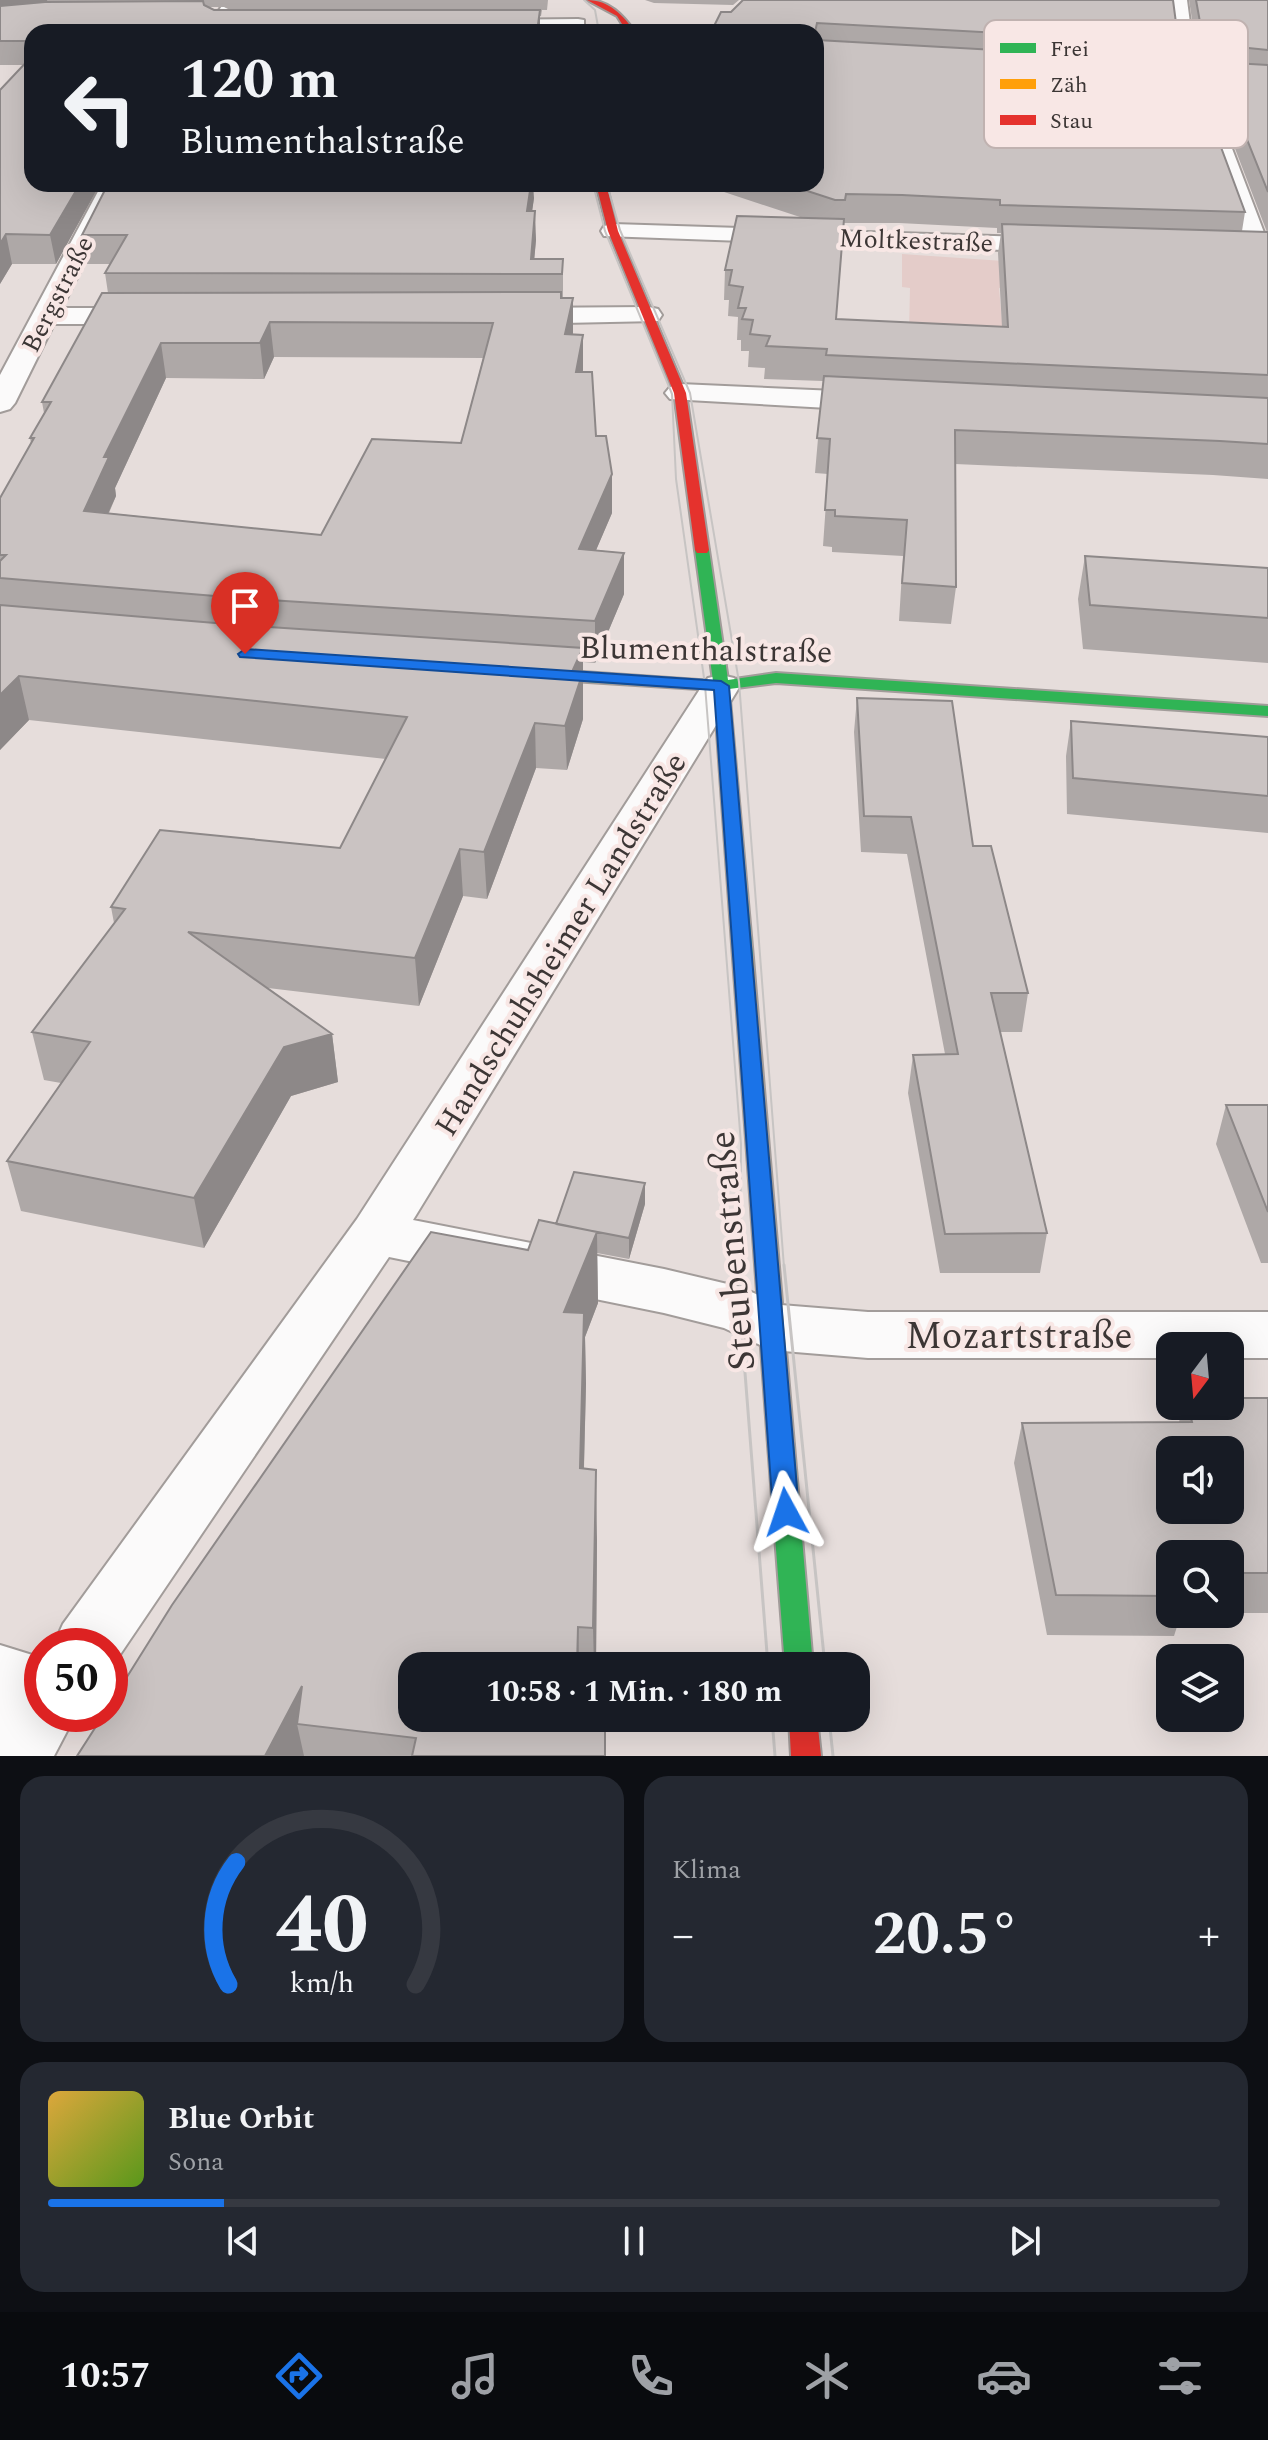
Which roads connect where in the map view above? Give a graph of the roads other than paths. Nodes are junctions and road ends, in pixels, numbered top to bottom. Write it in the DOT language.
graph roads {
  1 [pos="1179,0"];
  2 [pos="593,3"];
  3 [pos="1181,20"];
  4 [pos="580,24"];
  5 [pos="626,24"];
  6 [pos="1248,80"];
  7 [pos="1268,81"];
  8 [pos="1224,148"];
  9 [pos="109,192"];
  10 [pos="603,192"];
  11 [pos="613,231"];
  12 [pos="1083,246"];
  13 [pos="1227,251"];
  14 [pos="1264,252"];
  15 [pos="649,315"];
  16 [pos="46,316"];
  17 [pos="172,316"];
  18 [pos="484,316"];
  19 [pos="680,393"];
  20 [pos="0,403"];
  21 [pos="906,403"];
  22 [pos="499,671"];
  23 [pos="721,686"];
  24 [pos="1268,711"];
  25 [pos="376,1234"];
  26 [pos="771,1327"];
  27 [pos="1268,1335"];
  28 [pos="100,1628"];
  29 [pos="798,1652"];
  30 [pos="0,1677"];
  31 [pos="24,1685"];
  32 [pos="29,1732"];
  33 [pos="804,1732"];
  34 [pos="14,1756"];
  35 [pos="806,1756"];
  1 -- 3 [label="street"];
  2 -- 4 [label="main road"];
  2 -- 5 [label="main road"];
  6 -- 7 [label="street"];
  8 -- 14 [label="street"];
  9 -- 16 [label="street, Bergstraße"];
  10 -- 11 [label="main road"];
  11 -- 12 [label="street, Moltkestraße"];
  11 -- 15 [label="main road"];
  13 -- 14 [label="street"];
  15 -- 18 [label="street"];
  15 -- 19 [label="main road"];
  16 -- 17 [label="street"];
  16 -- 20 [label="street, Bergstraße"];
  19 -- 21 [label="street"];
  19 -- 23 [label="main road"];
  22 -- 23 [label="main road, Blumenthalstraße"];
  23 -- 24 [label="main road, Blumenthalstraße"];
  23 -- 25 [label="street, Handschuhsheimer Landstraße"];
  23 -- 26 [label="main road, Steubenstraße"];
  25 -- 26 [label="street"];
  25 -- 28 [label="street, Handschuhsheimer Landstraße"];
  26 -- 27 [label="street, Mozartstraße"];
  26 -- 29 [label="main road, Steubenstraße"];
  30 -- 31 [label="street"];
  32 -- 34 [label="street"];
  33 -- 35 [label="main road"];
}
